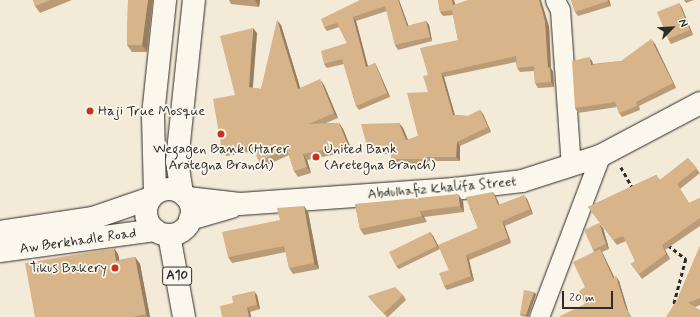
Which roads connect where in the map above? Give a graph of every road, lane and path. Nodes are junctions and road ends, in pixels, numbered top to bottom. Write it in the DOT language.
graph roads {
  1 [pos="165,0"];
  2 [pos="194,0"];
  3 [pos="555,0"];
  4 [pos="700,103"];
  5 [pos="606,153"];
  6 [pos="571,166"];
  7 [pos="634,191"];
  8 [pos="153,196"];
  9 [pos="187,204"];
  10 [pos="0,232"];
  11 [pos="162,233"];
  12 [pos="666,243"];
  13 [pos="0,251"];
  14 [pos="673,307"];
  15 [pos="184,317"];
  16 [pos="539,317"];
  1 -- 8 [label="main road"];
  2 -- 9 [label="main road"];
  3 -- 6 [label="street"];
  4 -- 5 [label="main road, Abdulhafiz Khalifa Street"];
  5 -- 6 [label="main road, Abdulhafiz Khalifa Street"];
  5 -- 7 [label="path"];
  5 -- 16 [label="street"];
  6 -- 9 [label="main road, Abdulhafiz Khalifa Street"];
  8 -- 9 [label="main road"];
  8 -- 10 [label="main road, Aw Berkhadle Road"];
  8 -- 11 [label="main road"];
  9 -- 11 [label="main road"];
  11 -- 13 [label="main road, Aw Berkhadle Road"];
  11 -- 15 [label="main road, A10"];
  12 -- 14 [label="path"];
}
